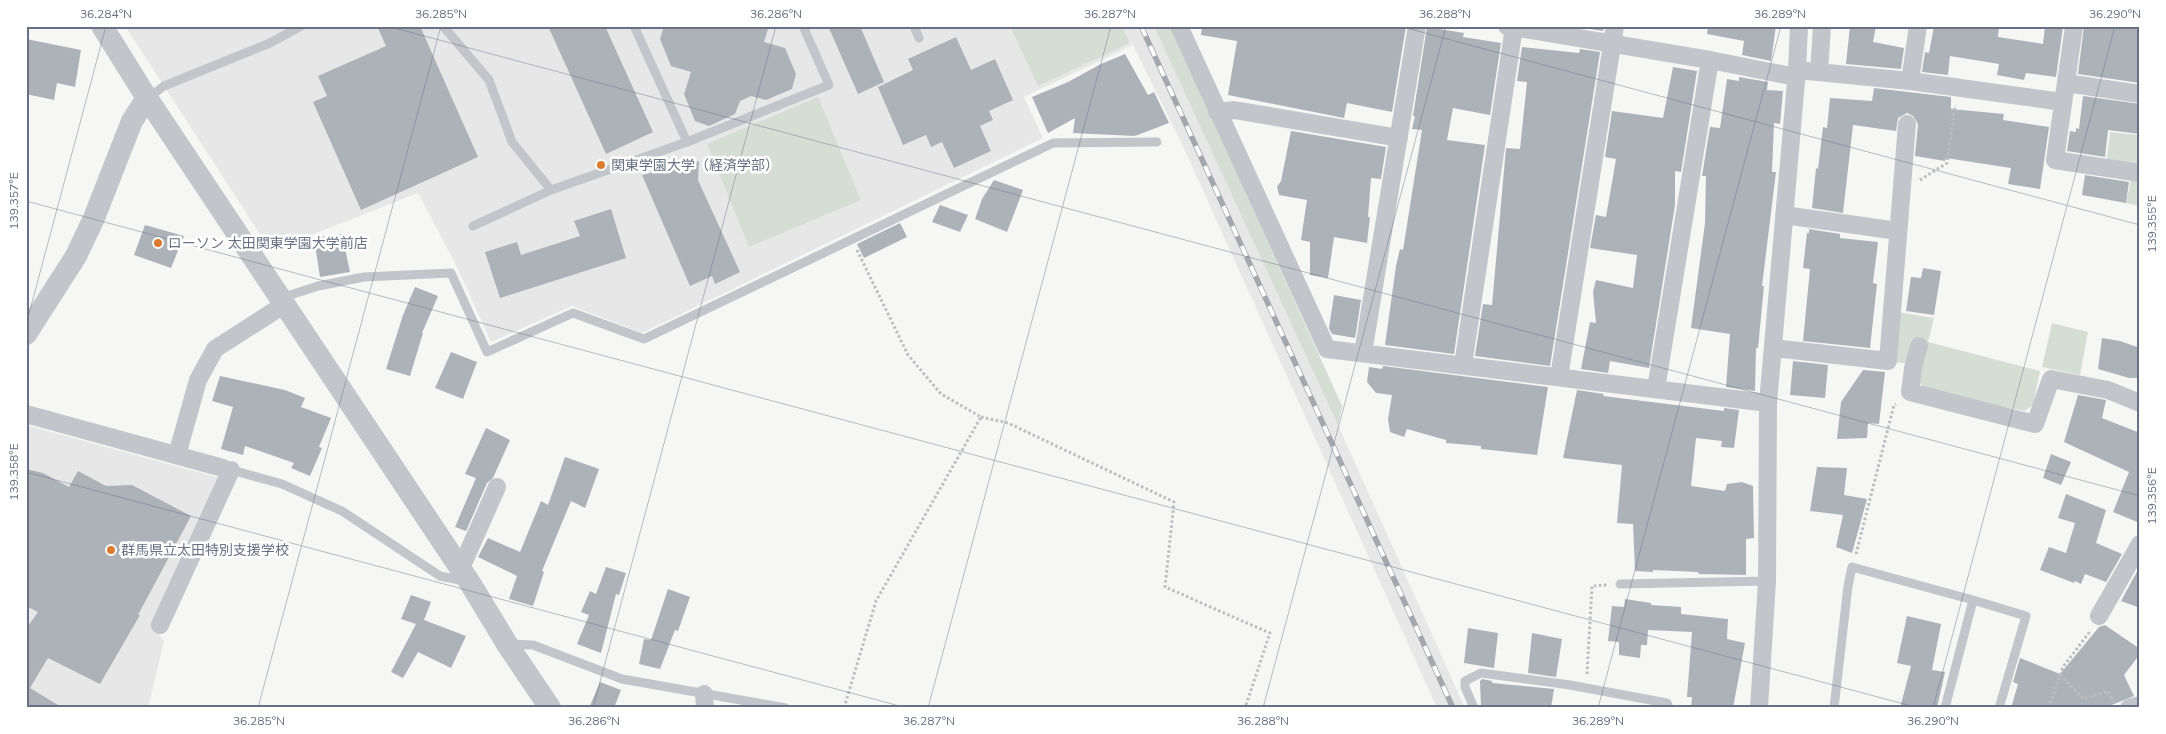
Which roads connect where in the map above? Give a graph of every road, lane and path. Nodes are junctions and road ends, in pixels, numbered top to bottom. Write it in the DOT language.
graph roads {
  1 [pos="102,26"];
  2 [pos="301,26"];
  3 [pos="443,26"];
  4 [pos="634,26"];
  5 [pos="803,26"];
  6 [pos="914,26"];
  7 [pos="1179,26"];
  8 [pos="1417,26"];
  9 [pos="1615,26"];
  10 [pos="1799,26"];
  11 [pos="1822,26"];
  12 [pos="1918,26"];
  13 [pos="2074,26"];
  14 [pos="1510,27"];
  15 [pos="919,38"];
  16 [pos="1612,44"];
  17 [pos="1710,60"];
  18 [pos="1819,72"];
  19 [pos="1797,73"];
  20 [pos="1910,81"];
  21 [pos="2066,84"];
  22 [pos="1984,91"];
  23 [pos="2140,94"];
  24 [pos="147,98"];
  25 [pos="2063,102"];
  26 [pos="1217,112"];
  27 [pos="1907,124"];
  28 [pos="1399,138"];
  29 [pos="687,142"];
  30 [pos="1158,142"];
  31 [pos="2140,173"];
  32 [pos="1902,188"];
  33 [pos="551,190"];
  34 [pos="1784,215"];
  35 [pos="473,226"];
  36 [pos="1898,230"];
  37 [pos="852,238"];
  38 [pos="283,301"];
  39 [pos="26,334"];
  40 [pos="1919,346"];
  41 [pos="1773,348"];
  42 [pos="1364,353"];
  43 [pos="1888,361"];
  44 [pos="1463,365"];
  45 [pos="1912,368"];
  46 [pos="1559,377"];
  47 [pos="1656,389"];
  48 [pos="1910,392"];
  49 [pos="1768,403"];
  50 [pos="2140,403"];
  51 [pos="26,414"];
  52 [pos="981,417"];
  53 [pos="177,455"];
  54 [pos="227,469"];
  55 [pos="497,487"];
  56 [pos="2140,544"];
  57 [pos="1852,567"];
  58 [pos="465,575"];
  59 [pos="1767,581"];
  60 [pos="1620,584"];
  61 [pos="1973,600"];
  62 [pos="2099,616"];
  63 [pos="160,625"];
  64 [pos="507,644"];
  65 [pos="2060,675"];
  66 [pos="1586,688"];
  67 [pos="705,701"];
  68 [pos="2140,705"];
  69 [pos="550,708"];
  70 [pos="786,708"];
  71 [pos="844,708"];
  72 [pos="1244,708"];
  73 [pos="1474,708"];
  74 [pos="1669,708"];
  75 [pos="1760,708"];
  76 [pos="1834,708"];
  77 [pos="1945,708"];
  78 [pos="1999,708"];
  79 [pos="2048,708"];
  80 [pos="2116,708"];
  81 [pos="2130,708"];
  1 -- 24 [label="street"];
  2 -- 24 [label="lane"];
  3 -- 33 [label="lane"];
  4 -- 29 [label="lane"];
  5 -- 29 [label="lane"];
  6 -- 15 [label="lane"];
  7 -- 26 [label="street"];
  8 -- 28 [label="street"];
  9 -- 16 [label="street"];
  10 -- 19 [label="street"];
  11 -- 18 [label="street"];
  12 -- 20 [label="street"];
  13 -- 21 [label="street"];
  14 -- 16 [label="street"];
  14 -- 44 [label="street"];
  16 -- 17 [label="street"];
  16 -- 46 [label="street"];
  17 -- 19 [label="street"];
  17 -- 47 [label="street"];
  18 -- 19 [label="street"];
  18 -- 20 [label="street"];
  19 -- 34 [label="street"];
  20 -- 22 [label="street"];
  21 -- 23 [label="street"];
  21 -- 25 [label="street"];
  22 -- 25 [label="street"];
  22 -- 32 [label="path"];
  24 -- 38 [label="street"];
  24 -- 39 [label="street"];
  25 -- 31 [label="street"];
  26 -- 28 [label="street"];
  26 -- 42 [label="street"];
  27 -- 32 [label="street"];
  28 -- 42 [label="street"];
  29 -- 33 [label="lane"];
  30 -- 37 [label="lane"];
  32 -- 36 [label="street"];
  33 -- 35 [label="lane"];
  34 -- 36 [label="street"];
  34 -- 41 [label="street"];
  36 -- 43 [label="street"];
  37 -- 38 [label="lane"];
  37 -- 52 [label="path"];
  38 -- 53 [label="street"];
  38 -- 58 [label="street"];
  40 -- 45 [label="street"];
  41 -- 43 [label="street"];
  41 -- 49 [label="street"];
  42 -- 44 [label="street"];
  43 -- 45 [label="street"];
  44 -- 46 [label="street"];
  45 -- 48 [label="street"];
  46 -- 47 [label="street"];
  47 -- 49 [label="street"];
  48 -- 50 [label="street"];
  48 -- 57 [label="path"];
  49 -- 59 [label="street"];
  51 -- 53 [label="street"];
  52 -- 71 [label="path"];
  52 -- 72 [label="path"];
  53 -- 54 [label="street"];
  54 -- 58 [label="lane"];
  54 -- 63 [label="street"];
  55 -- 58 [label="street"];
  56 -- 62 [label="street"];
  57 -- 61 [label="lane"];
  57 -- 76 [label="lane"];
  58 -- 64 [label="street"];
  59 -- 60 [label="lane"];
  59 -- 75 [label="street"];
  60 -- 66 [label="path"];
  61 -- 77 [label="lane"];
  61 -- 78 [label="lane"];
  62 -- 65 [label="path"];
  64 -- 67 [label="lane"];
  64 -- 69 [label="street"];
  65 -- 79 [label="path"];
  65 -- 80 [label="path"];
  66 -- 73 [label="lane"];
  66 -- 74 [label="lane"];
  67 -- 70 [label="lane"];
  68 -- 81 [label="street"];
}
